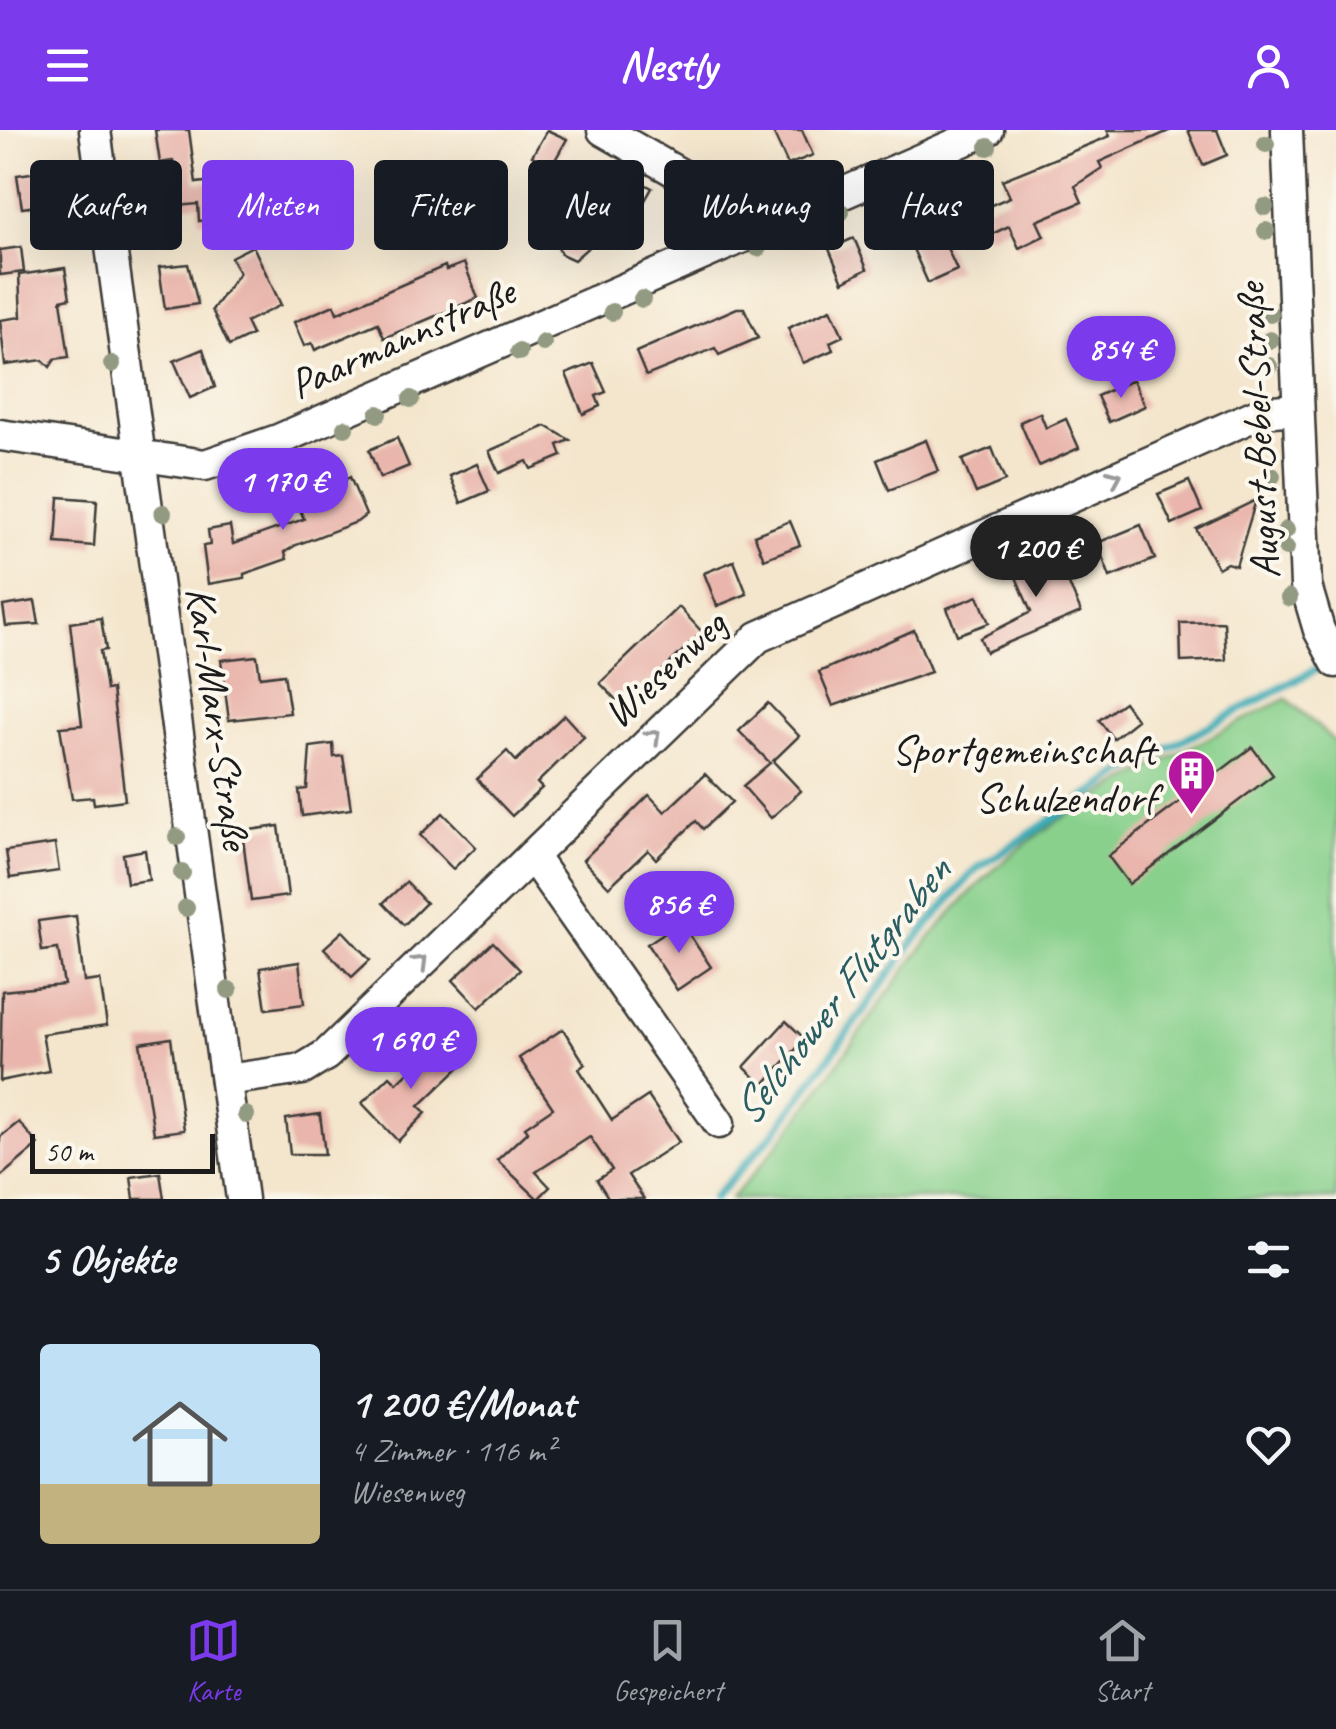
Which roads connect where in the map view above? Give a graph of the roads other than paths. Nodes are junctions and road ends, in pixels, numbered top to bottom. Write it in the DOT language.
graph roads {
  1 [pos="95,130"];
  2 [pos="603,130"];
  3 [pos="988,130"];
  4 [pos="1287,130"];
  5 [pos="664,165"];
  6 [pos="844,192"];
  7 [pos="709,250"];
  8 [pos="1296,409"];
  9 [pos="0,435"];
  10 [pos="138,458"];
  11 [pos="1336,662"];
  12 [pos="532,856"];
  13 [pos="226,1080"];
  14 [pos="719,1124"];
  15 [pos="242,1199"];
  1 -- 10 [label="street, Karl-Marx-Straße"];
  2 -- 5 [label="street"];
  3 -- 6 [label="street, Paarmannstraße"];
  4 -- 8 [label="street, August-Bebel-Straße"];
  7 -- 10 [label="street, Paarmannstraße"];
  8 -- 11 [label="street, August-Bebel-Straße"];
  12 -- 8 [label="street, Wiesenweg, one-way"];
  9 -- 10 [label="street, Paarmannstraße"];
  10 -- 13 [label="street, Karl-Marx-Straße"];
  13 -- 12 [label="street, Wiesenweg, one-way"];
  12 -- 14 [label="street"];
  13 -- 15 [label="street, Karl-Marx-Straße"];
}
